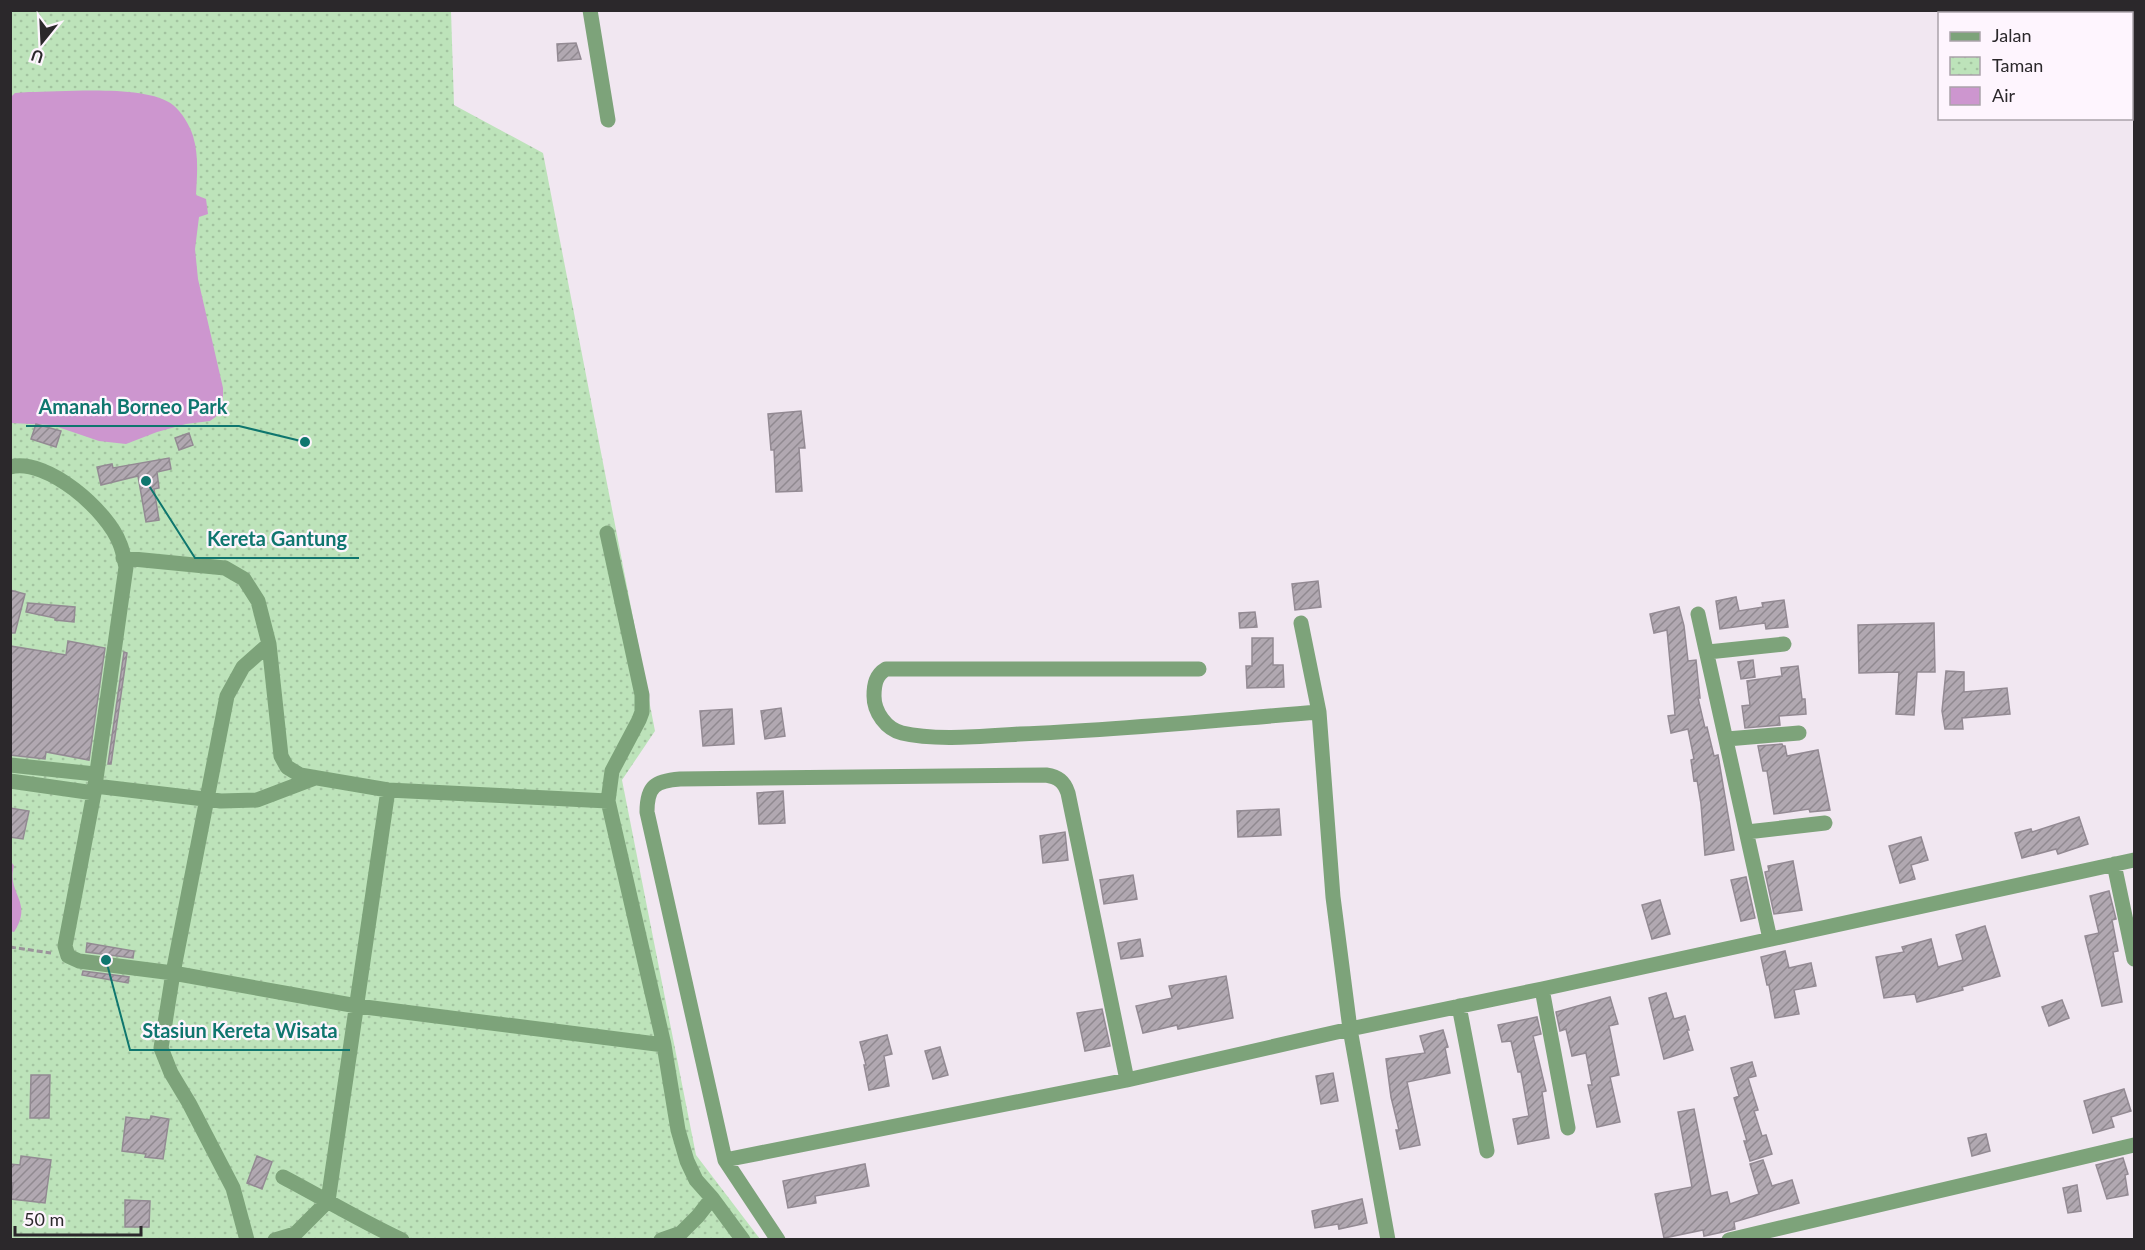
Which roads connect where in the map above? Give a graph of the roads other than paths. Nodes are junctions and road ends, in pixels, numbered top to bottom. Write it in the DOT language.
graph roads {
  1 [pos="590,10"];
  2 [pos="608,120"];
  3 [pos="10,467"];
  4 [pos="607,533"];
  5 [pos="123,558"];
  6 [pos="1698,614"];
  7 [pos="1301,623"];
  8 [pos="268,644"];
  9 [pos="1784,644"];
  10 [pos="1708,652"];
  11 [pos="1199,669"];
  12 [pos="1319,712"];
  13 [pos="1799,733"];
  14 [pos="1727,740"];
  15 [pos="10,765"];
  16 [pos="315,778"];
  17 [pos="10,781"];
  18 [pos="95,784"];
  19 [pos="387,790"];
  20 [pos="207,800"];
  21 [pos="608,801"];
  22 [pos="1825,823"];
  23 [pos="1747,832"];
  24 [pos="2134,860"];
  25 [pos="2114,864"];
  26 [pos="1770,939"];
  27 [pos="2134,959"];
  28 [pos="173,973"];
  29 [pos="1542,989"];
  30 [pos="357,1006"];
  31 [pos="1459,1006"];
  32 [pos="1350,1029"];
  33 [pos="664,1044"];
  34 [pos="1127,1080"];
  35 [pos="1568,1128"];
  36 [pos="2134,1145"];
  37 [pos="1487,1151"];
  38 [pos="725,1160"];
  39 [pos="283,1177"];
  40 [pos="712,1198"];
  41 [pos="328,1201"];
  42 [pos="1788,1233"];
  43 [pos="294,1237"];
  44 [pos="247,1239"];
  45 [pos="275,1239"];
  46 [pos="402,1239"];
  47 [pos="661,1239"];
  48 [pos="743,1239"];
  49 [pos="778,1239"];
  50 [pos="1388,1239"];
  51 [pos="1729,1239"];
  1 -- 2 [label="street"];
  3 -- 5 [label="street"];
  4 -- 21 [label="street"];
  5 -- 8 [label="street"];
  5 -- 18 [label="street"];
  6 -- 10 [label="street"];
  7 -- 12 [label="street"];
  8 -- 16 [label="street"];
  8 -- 20 [label="street"];
  9 -- 10 [label="street"];
  10 -- 14 [label="street"];
  11 -- 12 [label="street"];
  12 -- 32 [label="street"];
  13 -- 14 [label="street"];
  14 -- 23 [label="street"];
  15 -- 18 [label="street"];
  16 -- 19 [label="street"];
  16 -- 20 [label="street"];
  17 -- 18 [label="street"];
  18 -- 20 [label="street"];
  18 -- 28 [label="street"];
  19 -- 21 [label="street"];
  19 -- 30 [label="street"];
  20 -- 28 [label="street"];
  21 -- 33 [label="street"];
  22 -- 23 [label="street"];
  23 -- 26 [label="street"];
  24 -- 25 [label="street"];
  25 -- 26 [label="street"];
  25 -- 27 [label="street"];
  26 -- 29 [label="street"];
  28 -- 30 [label="street"];
  28 -- 44 [label="street"];
  29 -- 31 [label="street"];
  29 -- 35 [label="street"];
  30 -- 33 [label="street"];
  30 -- 41 [label="street"];
  31 -- 32 [label="street"];
  31 -- 37 [label="street"];
  32 -- 34 [label="street"];
  32 -- 50 [label="street"];
  33 -- 40 [label="street"];
  34 -- 38 [label="street"];
  34 -- 38 [label="street"];
  36 -- 42 [label="street"];
  38 -- 49 [label="street"];
  39 -- 41 [label="street"];
  40 -- 47 [label="street"];
  40 -- 48 [label="street"];
  41 -- 43 [label="street"];
  41 -- 46 [label="street"];
  42 -- 51 [label="street"];
  43 -- 45 [label="street"];
}
